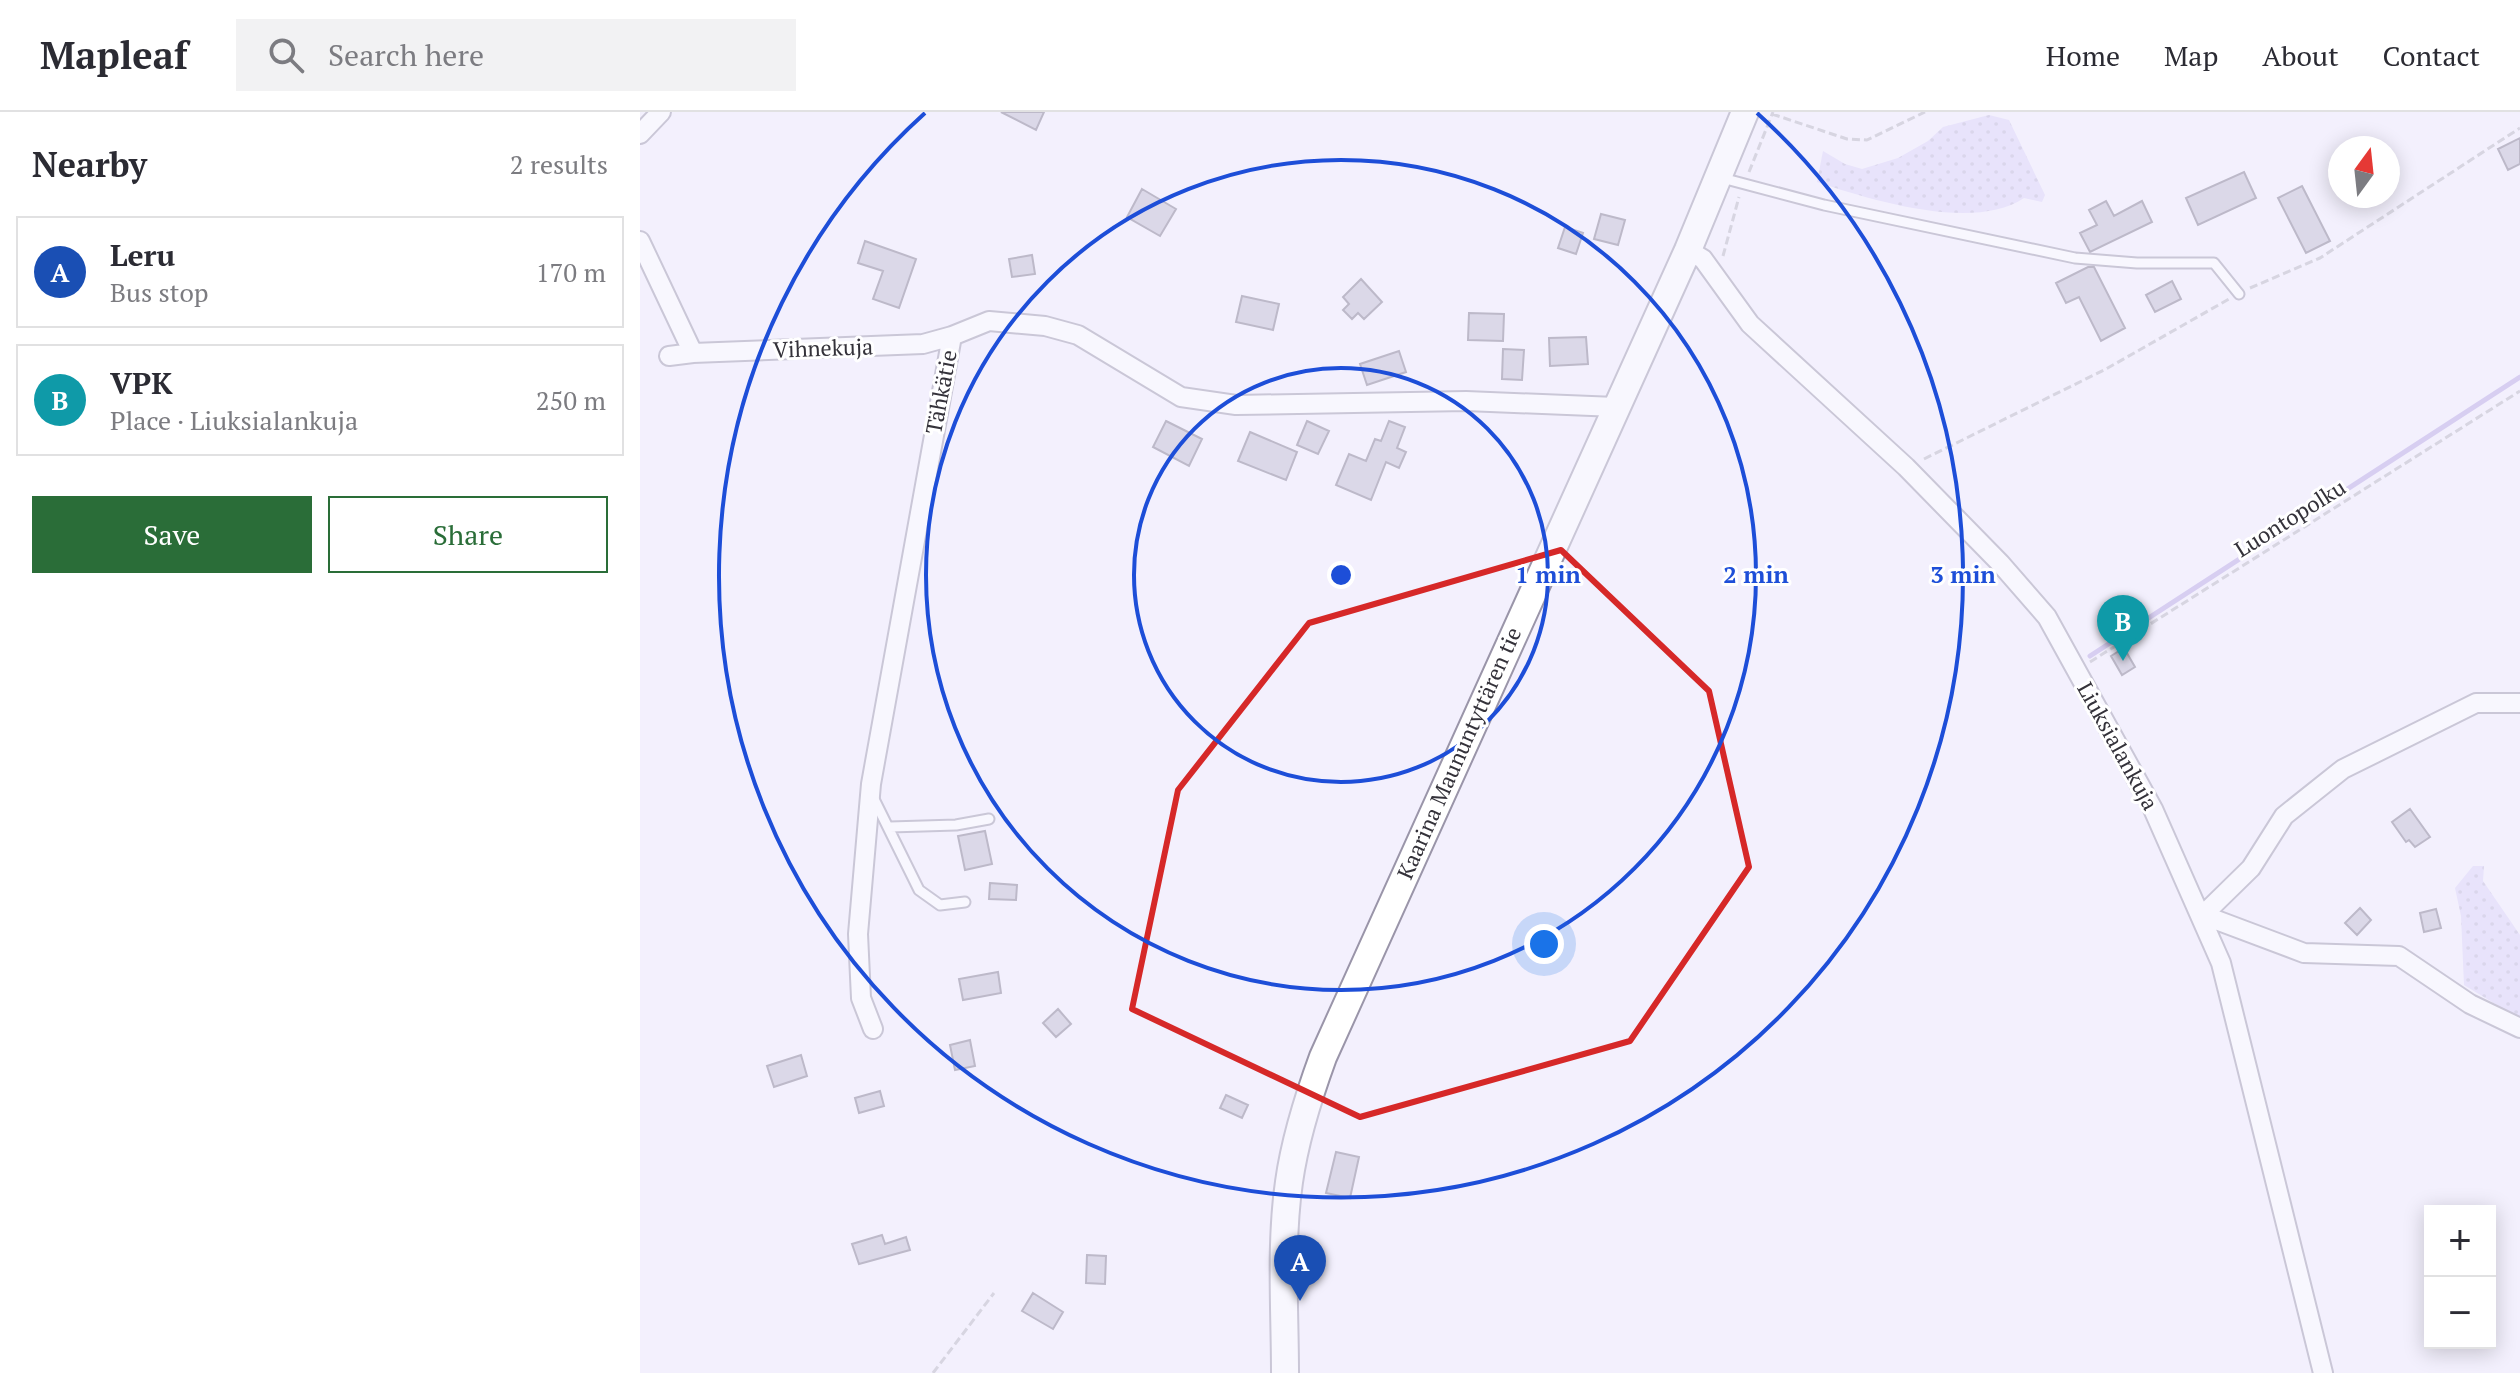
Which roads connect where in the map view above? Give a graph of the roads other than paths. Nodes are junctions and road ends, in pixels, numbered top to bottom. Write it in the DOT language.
graph roads {
  1 [pos="661,112"];
  2 [pos="1745,112"];
  3 [pos="640,134"];
  4 [pos="1719,177"];
  5 [pos="640,241"];
  6 [pos="1688,250"];
  7 [pos="2239,294"];
  8 [pos="952,336"];
  9 [pos="693,353"];
  10 [pos="669,356"];
  11 [pos="1616,407"];
  12 [pos="2520,703"];
  13 [pos="870,792"];
  14 [pos="989,819"];
  15 [pos="890,827"];
  16 [pos="965,902"];
  17 [pos="2203,915"];
  18 [pos="2520,1028"];
  19 [pos="873,1029"];
  20 [pos="1285,1373"];
  21 [pos="2323,1373"];
  1 -- 3 [label="street"];
  2 -- 4 [label="main road, Kaarina Maununtyttären tie"];
  4 -- 6 [label="main road, Kaarina Maununtyttären tie"];
  4 -- 7 [label="lane"];
  5 -- 9 [label="street"];
  6 -- 11 [label="main road, Kaarina Maununtyttären tie"];
  6 -- 17 [label="street, Liuksialankuja"];
  8 -- 9 [label="street, Vihnekuja"];
  8 -- 11 [label="street, Tähkätie"];
  8 -- 13 [label="street, Tähkätie"];
  9 -- 10 [label="street, Vihnekuja"];
  11 -- 20 [label="main road, Kaarina Maununtyttären tie"];
  12 -- 17 [label="street"];
  13 -- 15 [label="lane"];
  13 -- 19 [label="street, Tähkätie"];
  14 -- 15 [label="lane"];
  15 -- 16 [label="lane"];
  17 -- 18 [label="street"];
  17 -- 21 [label="street, Liuksialankuja"];
}
